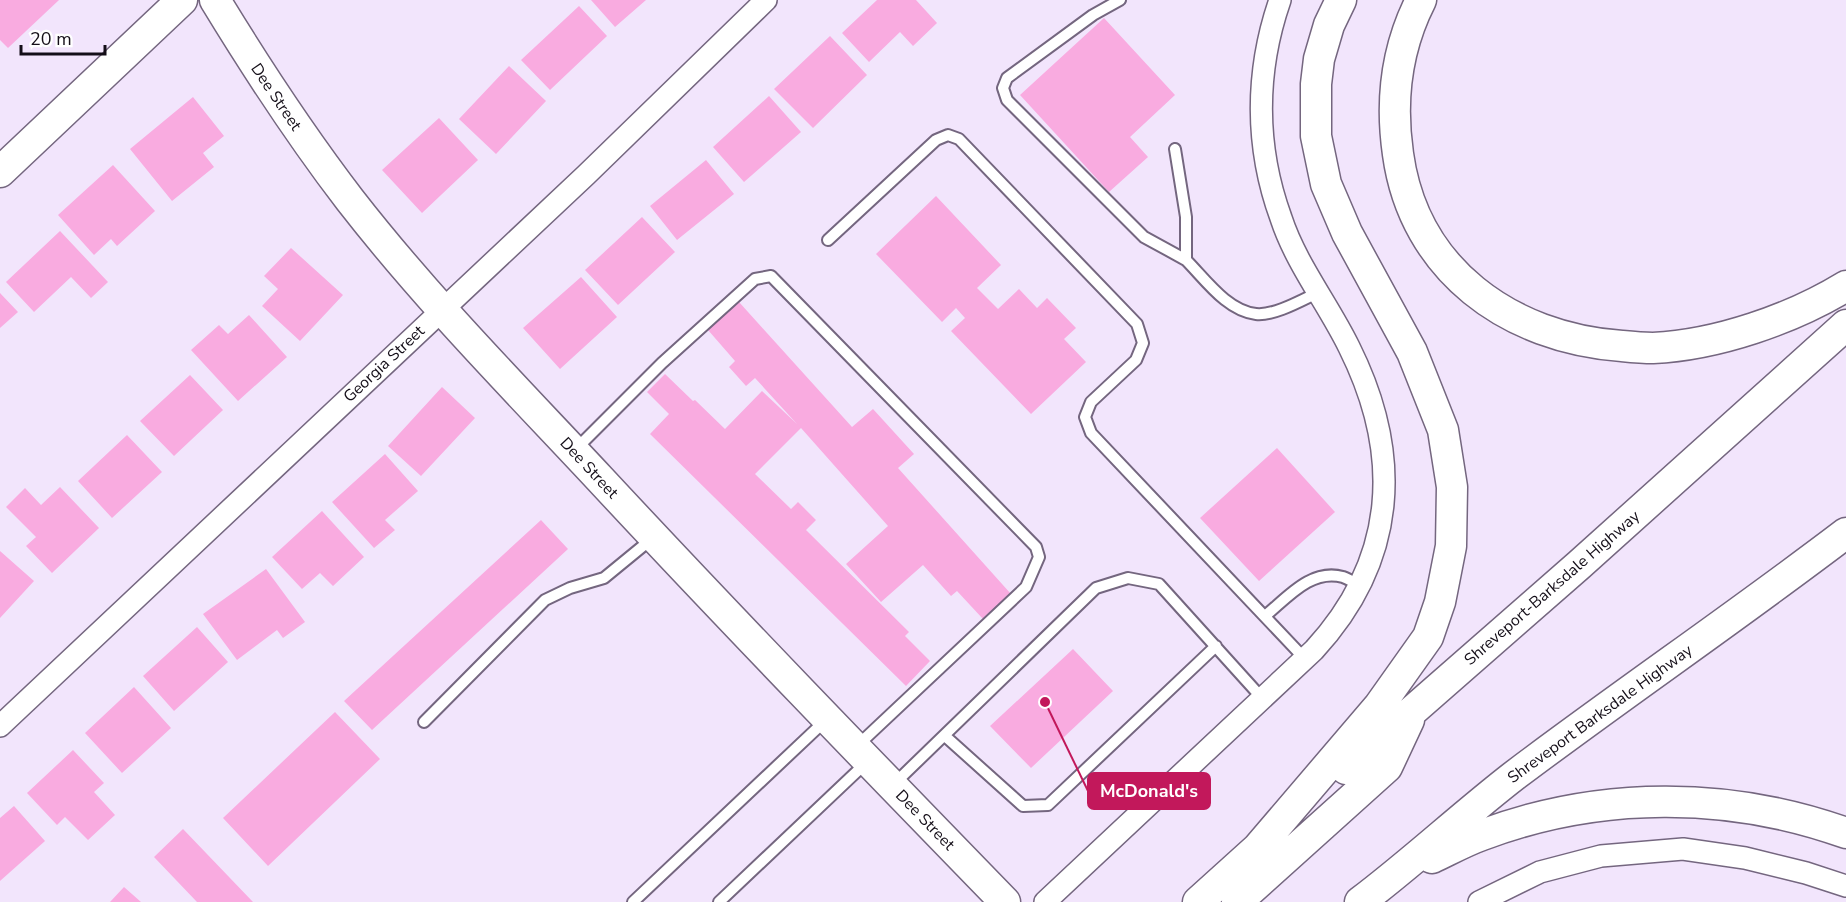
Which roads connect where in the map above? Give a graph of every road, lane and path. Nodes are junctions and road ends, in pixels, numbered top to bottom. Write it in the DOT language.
graph roads {
  1 [pos="182,0"];
  2 [pos="215,0"];
  3 [pos="766,0"];
  4 [pos="1120,0"];
  5 [pos="1280,0"];
  6 [pos="1341,0"];
  7 [pos="1421,0"];
  8 [pos="1175,149"];
  9 [pos="0,172"];
  10 [pos="828,240"];
  11 [pos="1186,260"];
  12 [pos="1846,286"];
  13 [pos="1319,292"];
  14 [pos="441,310"];
  15 [pos="1846,325"];
  16 [pos="574,451"];
  17 [pos="1846,533"];
  18 [pos="654,537"];
  19 [pos="1360,586"];
  20 [pos="1265,616"];
  21 [pos="1216,646"];
  22 [pos="1305,659"];
  23 [pos="1262,698"];
  24 [pos="1415,707"];
  25 [pos="827,719"];
  26 [pos="424,722"];
  27 [pos="0,726"];
  28 [pos="945,736"];
  29 [pos="862,754"];
  30 [pos="892,786"];
  31 [pos="1846,833"];
  32 [pos="1256,850"];
  33 [pos="1397,874"];
  34 [pos="1846,886"];
  35 [pos="633,902"];
  36 [pos="719,902"];
  37 [pos="1005,902"];
  38 [pos="1045,902"];
  39 [pos="1198,902"];
  40 [pos="1237,902"];
  41 [pos="1360,902"];
  42 [pos="1479,902"];
  1 -- 9 [label="main road"];
  2 -- 14 [label="main road, Dee Street"];
  3 -- 14 [label="street, Georgia Street"];
  4 -- 11 [label="lane"];
  5 -- 13 [label="street"];
  6 -- 32 [label="main road"];
  7 -- 12 [label="main road"];
  8 -- 11 [label="lane"];
  10 -- 20 [label="lane"];
  11 -- 13 [label="lane"];
  13 -- 19 [label="street"];
  14 -- 16 [label="main road, Dee Street"];
  14 -- 27 [label="street, Georgia Street"];
  15 -- 24 [label="main road, Shreveport-Barksdale Highway"];
  16 -- 18 [label="main road, Dee Street"];
  16 -- 29 [label="lane"];
  17 -- 33 [label="main road, Shreveport Barksdale Highway"];
  18 -- 25 [label="main road, Dee Street"];
  18 -- 26 [label="lane"];
  19 -- 20 [label="lane"];
  19 -- 22 [label="street"];
  20 -- 22 [label="lane"];
  21 -- 23 [label="lane"];
  21 -- 28 [label="lane"];
  21 -- 28 [label="lane"];
  22 -- 23 [label="street"];
  23 -- 38 [label="street"];
  24 -- 32 [label="main road, Shreveport-Barksdale Highway"];
  24 -- 40 [label="main road"];
  25 -- 29 [label="main road, Dee Street"];
  25 -- 35 [label="lane"];
  28 -- 30 [label="lane"];
  29 -- 30 [label="main road, Dee Street"];
  29 -- 36 [label="lane"];
  30 -- 37 [label="main road, Dee Street"];
  31 -- 33 [label="main road"];
  32 -- 39 [label="main road"];
  33 -- 41 [label="main road, Shreveport Barksdale Highway"];
  34 -- 42 [label="street"];
}
